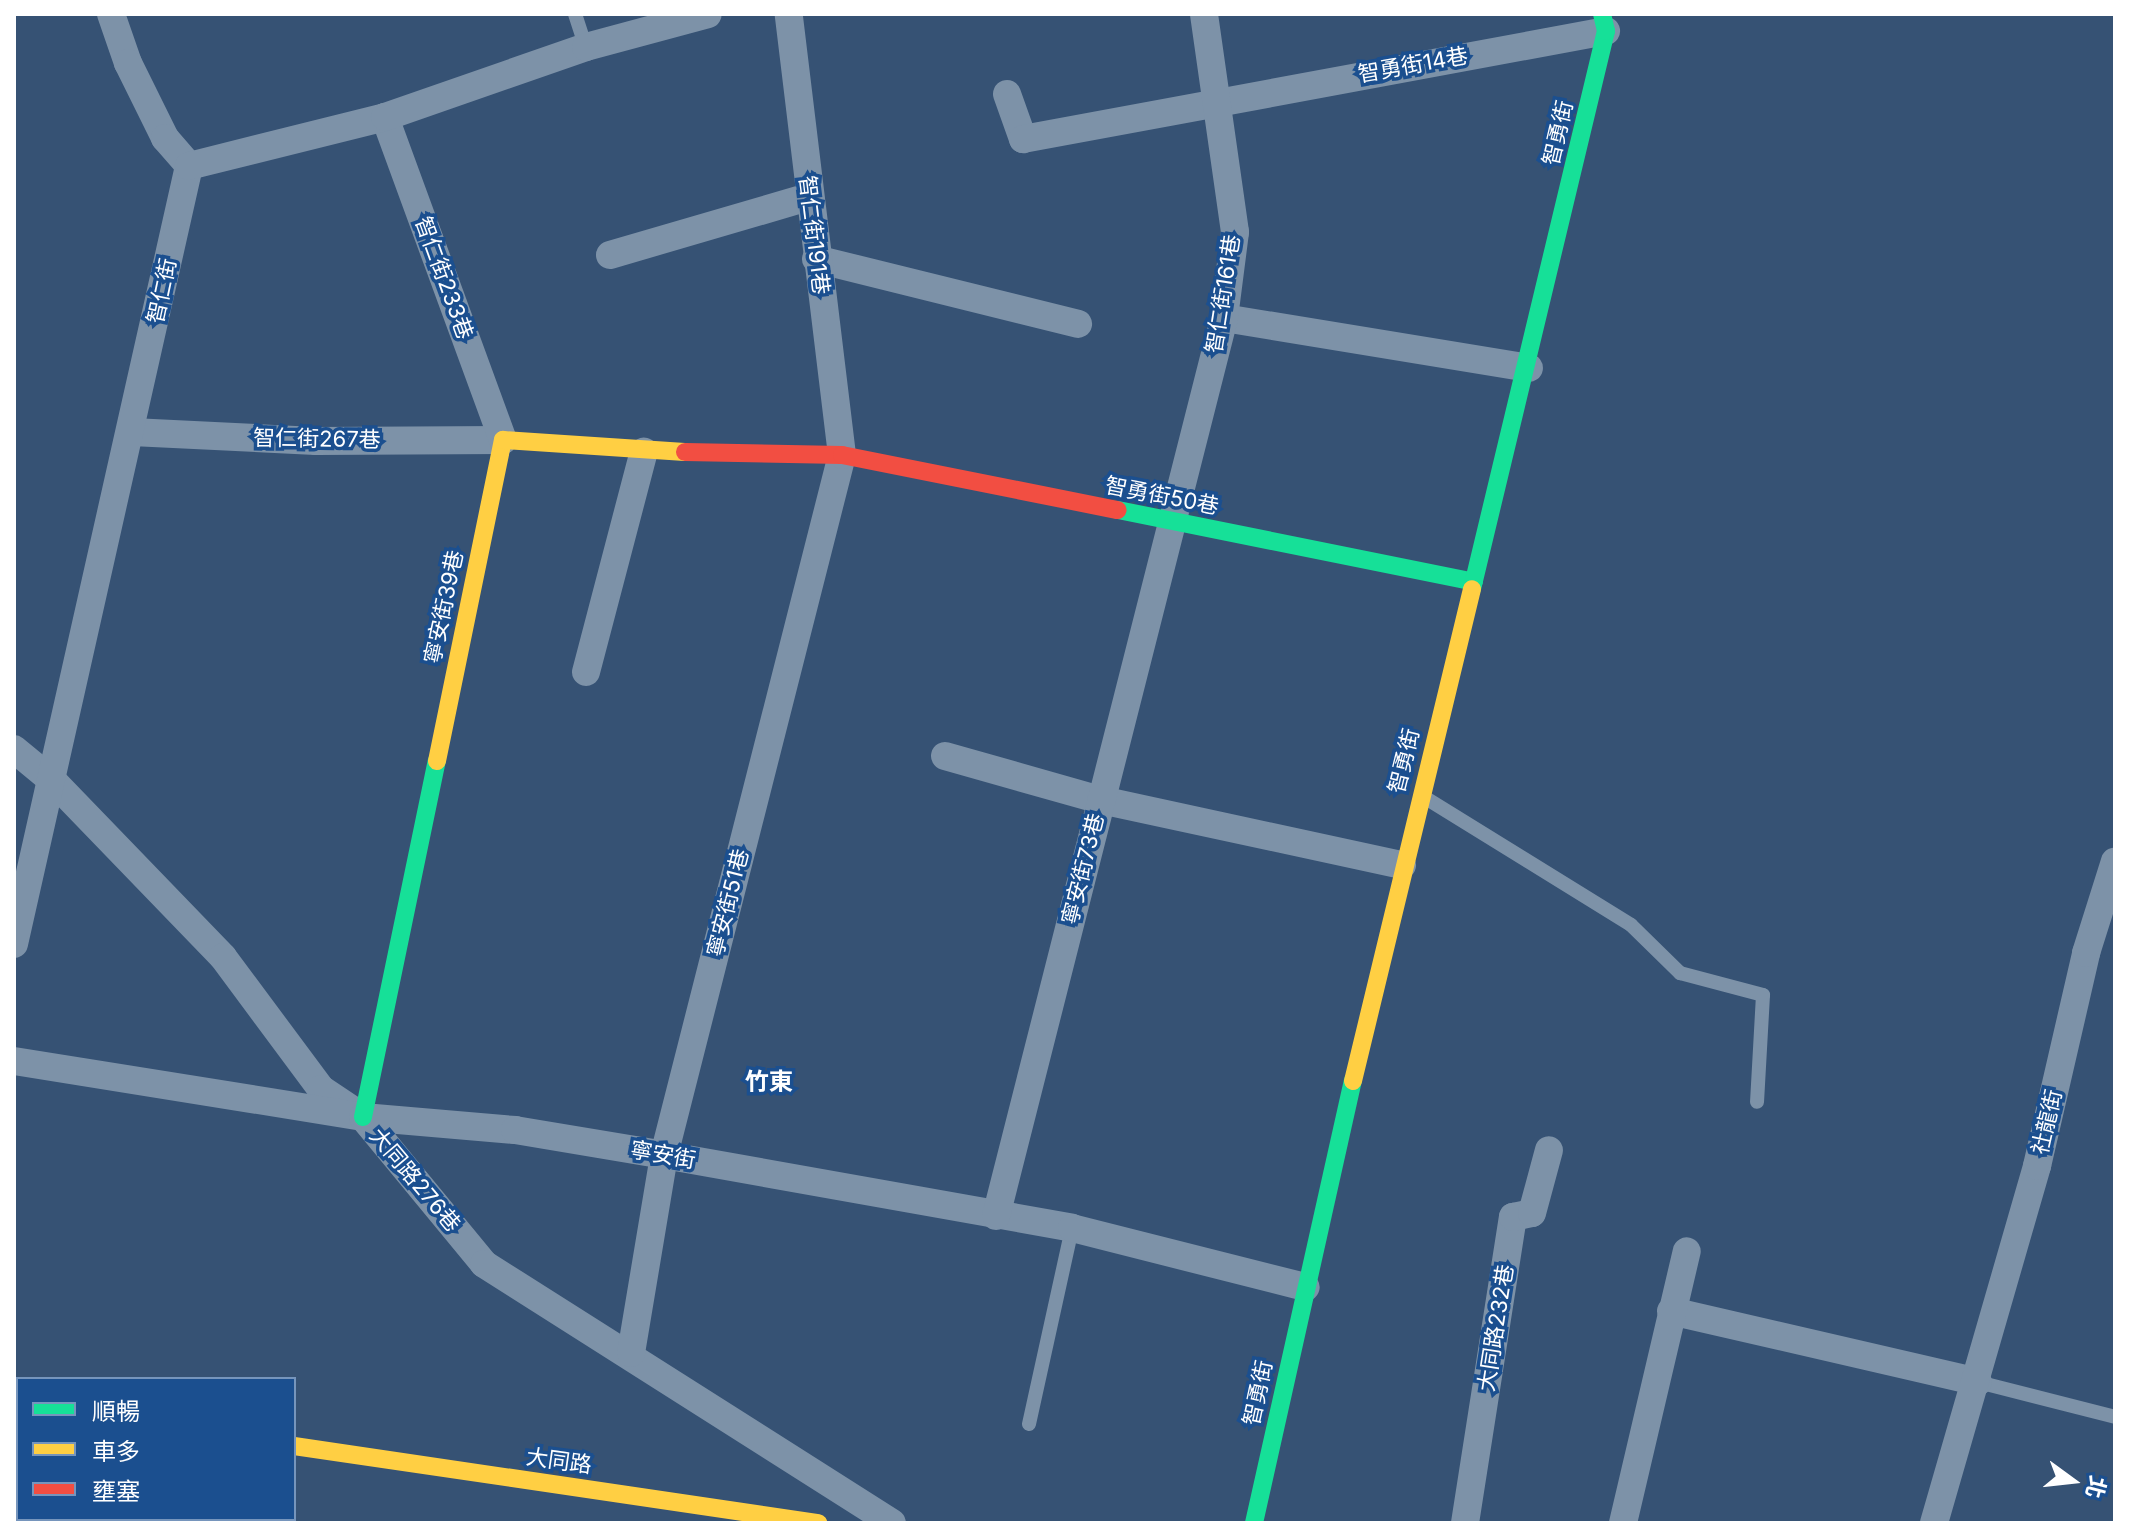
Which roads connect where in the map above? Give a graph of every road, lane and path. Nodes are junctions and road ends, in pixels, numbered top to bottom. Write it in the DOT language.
graph roads {
  1 [pos="111,14"];
  2 [pos="575,14"];
  3 [pos="789,14"];
  4 [pos="1204,14"];
  5 [pos="692,17"];
  6 [pos="1604,22"];
  7 [pos="586,47"];
  8 [pos="1007,94"];
  9 [pos="1220,100"];
  10 [pos="385,117"];
  11 [pos="189,166"];
  12 [pos="808,197"];
  13 [pos="610,255"];
  14 [pos="816,259"];
  15 [pos="1224,318"];
  16 [pos="1078,324"];
  17 [pos="1529,368"];
  18 [pos="132,432"];
  19 [pos="503,440"];
  20 [pos="644,451"];
  21 [pos="842,455"];
  22 [pos="1172,523"];
  23 [pos="1474,582"];
  24 [pos="586,672"];
  25 [pos="14,749"];
  26 [pos="945,756"];
  27 [pos="54,782"];
  28 [pos="1420,795"];
  29 [pos="1101,800"];
  30 [pos="2115,861"];
  31 [pos="1402,865"];
  32 [pos="14,944"];
  33 [pos="14,1061"];
  34 [pos="1757,1102"];
  35 [pos="363,1117"];
  36 [pos="1549,1150"];
  37 [pos="664,1155"];
  38 [pos="996,1216"];
  39 [pos="1072,1228"];
  40 [pos="1687,1251"];
  41 [pos="1306,1287"];
  42 [pos="1671,1311"];
  43 [pos="631,1353"];
  44 [pos="1978,1382"];
  45 [pos="2115,1417"];
  46 [pos="1029,1424"];
  47 [pos="296,1446"];
  48 [pos="818,1523"];
  49 [pos="892,1523"];
  50 [pos="1254,1523"];
  51 [pos="1465,1523"];
  52 [pos="1623,1523"];
  53 [pos="1934,1523"];
  1 -- 11 [label="street"];
  2 -- 7 [label="lane"];
  3 -- 12 [label="street, 智仁街191巷"];
  4 -- 9 [label="street, 智仁街161巷"];
  5 -- 7 [label="street"];
  6 -- 9 [label="street, 智勇街14巷"];
  6 -- 17 [label="street, 智勇街"];
  7 -- 10 [label="street"];
  8 -- 9 [label="street, 智勇街14巷"];
  9 -- 15 [label="street, 智仁街161巷"];
  10 -- 11 [label="street"];
  10 -- 19 [label="street, 智仁街233巷"];
  11 -- 18 [label="street, 智仁街"];
  12 -- 13 [label="street"];
  12 -- 14 [label="street, 智仁街191巷"];
  14 -- 16 [label="street"];
  14 -- 21 [label="street, 智仁街191巷"];
  15 -- 17 [label="street"];
  15 -- 22 [label="street, 智仁街161巷"];
  17 -- 23 [label="street, 智勇街"];
  18 -- 19 [label="street, 智仁街267巷"];
  18 -- 27 [label="street, 智仁街"];
  19 -- 20 [label="street"];
  19 -- 35 [label="street, 寧安街39巷"];
  20 -- 21 [label="street"];
  20 -- 24 [label="street"];
  21 -- 22 [label="street, 智勇街50巷"];
  21 -- 37 [label="street, 寧安街51巷"];
  22 -- 23 [label="street, 智勇街50巷"];
  22 -- 29 [label="street, 寧安街73巷"];
  23 -- 28 [label="street, 智勇街"];
  25 -- 27 [label="street, 大同路276巷"];
  26 -- 29 [label="street"];
  27 -- 32 [label="street, 智仁街"];
  27 -- 35 [label="street, 大同路276巷"];
  28 -- 31 [label="street, 智勇街"];
  28 -- 34 [label="lane"];
  29 -- 31 [label="street"];
  29 -- 38 [label="street, 寧安街73巷"];
  30 -- 44 [label="street, 社龍街"];
  31 -- 41 [label="street, 智勇街"];
  33 -- 35 [label="street, 寧安街"];
  35 -- 37 [label="street, 寧安街"];
  35 -- 43 [label="street, 大同路276巷"];
  36 -- 51 [label="street, 大同路232巷"];
  37 -- 38 [label="street, 寧安街"];
  37 -- 43 [label="street, 寧安街51巷"];
  38 -- 39 [label="street, 寧安街"];
  39 -- 41 [label="street, 寧安街"];
  39 -- 46 [label="lane"];
  40 -- 42 [label="street"];
  41 -- 50 [label="street, 智勇街"];
  42 -- 44 [label="street"];
  42 -- 52 [label="street"];
  43 -- 49 [label="street, 大同路276巷"];
  44 -- 45 [label="lane"];
  44 -- 53 [label="street, 社龍街"];
  47 -- 48 [label="street, 大同路"];
}
